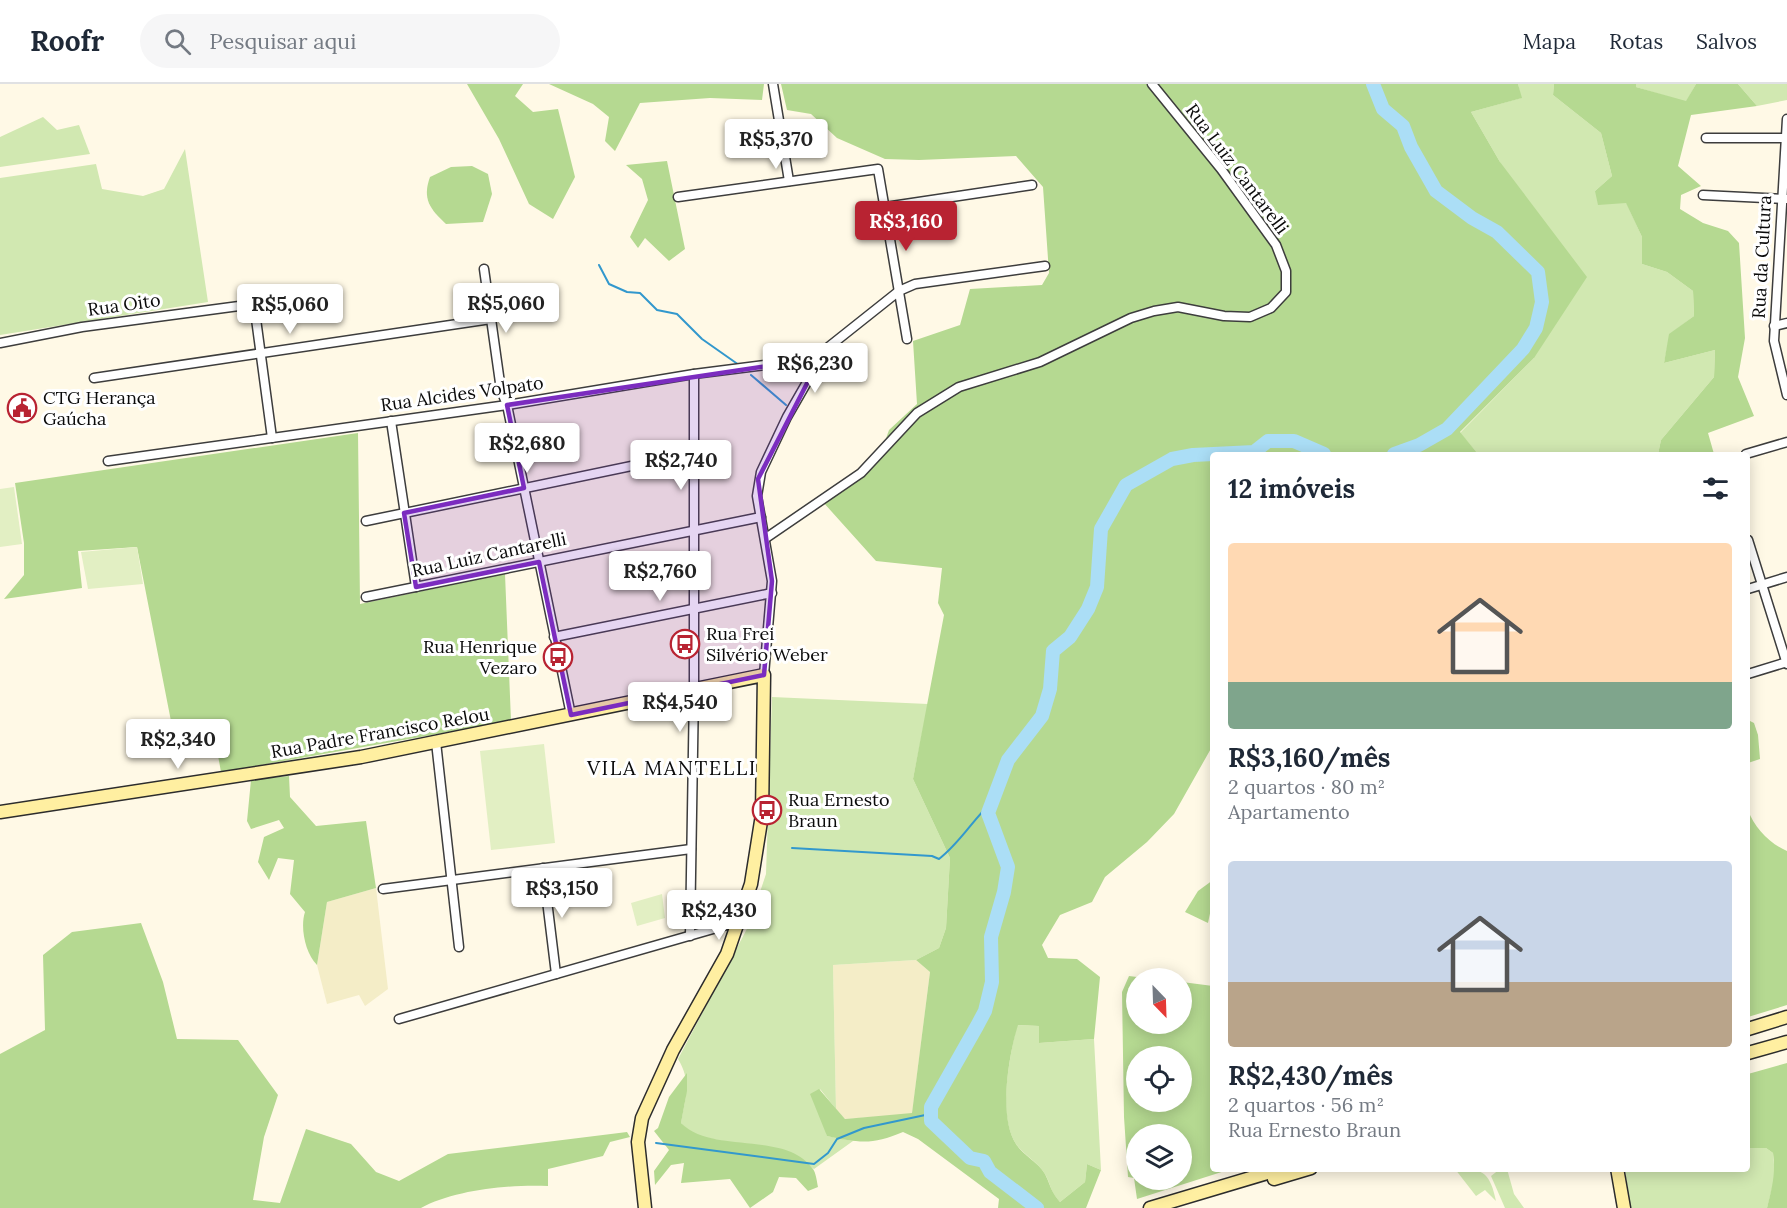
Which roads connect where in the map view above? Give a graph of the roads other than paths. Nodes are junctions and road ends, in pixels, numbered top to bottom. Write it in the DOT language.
graph roads {
  1 [pos="773,84"];
  2 [pos="1152,84"];
  3 [pos="1787,119"];
  4 [pos="1706,138"];
  5 [pos="1786,139"];
  6 [pos="789,182"];
  7 [pos="1032,185"];
  8 [pos="1703,195"];
  9 [pos="678,197"];
  10 [pos="1784,199"];
  11 [pos="885,207"];
  12 [pos="1782,262"];
  13 [pos="1045,266"];
  14 [pos="484,269"];
  15 [pos="899,291"];
  16 [pos="491,319"];
  17 [pos="1787,322"];
  18 [pos="1774,326"];
  19 [pos="907,339"];
  20 [pos="0,342"];
  21 [pos="261,353"];
  22 [pos="820,358"];
  23 [pos="694,374"];
  24 [pos="94,378"];
  25 [pos="1785,382"];
  26 [pos="1787,395"];
  27 [pos="507,405"];
  28 [pos="391,421"];
  29 [pos="272,438"];
  30 [pos="1787,442"];
  31 [pos="694,453"];
  32 [pos="1750,453"];
  33 [pos="108,461"];
  34 [pos="524,488"];
  35 [pos="404,513"];
  36 [pos="761,517"];
  37 [pos="366,521"];
  38 [pos="694,530"];
  39 [pos="766,538"];
  40 [pos="1750,546"];
  41 [pos="539,562"];
  42 [pos="1787,577"];
  43 [pos="1762,585"];
  44 [pos="416,587"];
  45 [pos="1750,588"];
  46 [pos="772,593"];
  47 [pos="366,597"];
  48 [pos="693,609"];
  49 [pos="554,637"];
  50 [pos="1787,663"];
  51 [pos="1750,673"];
  52 [pos="764,675"];
  53 [pos="694,689"];
  54 [pos="571,715"];
  55 [pos="436,742"];
  56 [pos="0,812"];
  57 [pos="691,849"];
  58 [pos="543,868"];
  59 [pos="452,880"];
  60 [pos="383,889"];
  61 [pos="741,921"];
  62 [pos="690,936"];
  63 [pos="459,946"];
  64 [pos="556,974"];
  65 [pos="1787,1017"];
  66 [pos="399,1019"];
  67 [pos="1750,1028"];
  68 [pos="1787,1042"];
  69 [pos="1750,1052"];
  70 [pos="1270,1172"];
  71 [pos="1298,1172"];
  72 [pos="1618,1172"];
  73 [pos="645,1208"];
  74 [pos="1149,1208"];
  75 [pos="1178,1208"];
  76 [pos="1624,1208"];
  1 -- 6 [label="street"];
  2 -- 39 [label="street, Rua Luiz Cantarelli"];
  3 -- 5 [label="street, Rua da Cultura"];
  4 -- 5 [label="street"];
  5 -- 10 [label="street, Rua da Cultura"];
  6 -- 9 [label="street"];
  6 -- 11 [label="street"];
  7 -- 11 [label="street"];
  8 -- 10 [label="street"];
  10 -- 12 [label="street, Rua da Cultura"];
  11 -- 15 [label="street"];
  12 -- 18 [label="street, Rua da Cultura"];
  13 -- 15 [label="street"];
  14 -- 16 [label="street"];
  15 -- 19 [label="street"];
  15 -- 22 [label="street"];
  16 -- 21 [label="street"];
  16 -- 27 [label="street"];
  17 -- 18 [label="street"];
  18 -- 25 [label="street, Rua da Cultura"];
  20 -- 21 [label="street, Rua Oito"];
  21 -- 24 [label="street"];
  21 -- 29 [label="street"];
  22 -- 23 [label="street, Rua Alcides Volpato"];
  22 -- 36 [label="street"];
  23 -- 27 [label="street, Rua Alcides Volpato"];
  23 -- 31 [label="street"];
  25 -- 26 [label="street, Rua da Cultura"];
  27 -- 28 [label="street, Rua Alcides Volpato"];
  27 -- 34 [label="street"];
  28 -- 29 [label="street, Rua Alcides Volpato"];
  28 -- 35 [label="street"];
  29 -- 33 [label="street, Rua Alcides Volpato"];
  30 -- 32 [label="street"];
  31 -- 34 [label="street"];
  31 -- 38 [label="street"];
  34 -- 35 [label="street"];
  34 -- 41 [label="street"];
  35 -- 37 [label="street"];
  35 -- 44 [label="street"];
  36 -- 38 [label="street, Rua Luiz Cantarelli"];
  36 -- 39 [label="street"];
  38 -- 41 [label="street, Rua Luiz Cantarelli"];
  38 -- 48 [label="street"];
  39 -- 46 [label="street"];
  40 -- 43 [label="street"];
  41 -- 44 [label="street, Rua Luiz Cantarelli"];
  41 -- 49 [label="street"];
  42 -- 43 [label="street"];
  43 -- 45 [label="street"];
  43 -- 50 [label="street"];
  44 -- 47 [label="street, Rua Luiz Cantarelli"];
  46 -- 48 [label="street"];
  46 -- 52 [label="street"];
  48 -- 49 [label="street"];
  48 -- 53 [label="street"];
  49 -- 54 [label="street"];
  50 -- 51 [label="street"];
  52 -- 53 [label="street, Rua Padre Francisco Relou"];
  52 -- 61 [label="street"];
  53 -- 54 [label="street, Rua Padre Francisco Relou"];
  53 -- 57 [label="street"];
  54 -- 55 [label="street, Rua Padre Francisco Relou"];
  55 -- 56 [label="street, Rua Padre Francisco Relou"];
  55 -- 59 [label="street"];
  57 -- 58 [label="street"];
  57 -- 62 [label="street"];
  58 -- 59 [label="street"];
  58 -- 64 [label="street"];
  59 -- 60 [label="street"];
  59 -- 63 [label="street"];
  61 -- 62 [label="street"];
  61 -- 73 [label="street"];
  62 -- 64 [label="street"];
  64 -- 66 [label="street"];
  65 -- 67 [label="street"];
  68 -- 69 [label="street"];
  70 -- 74 [label="street"];
  71 -- 75 [label="street"];
  72 -- 76 [label="street"];
}
